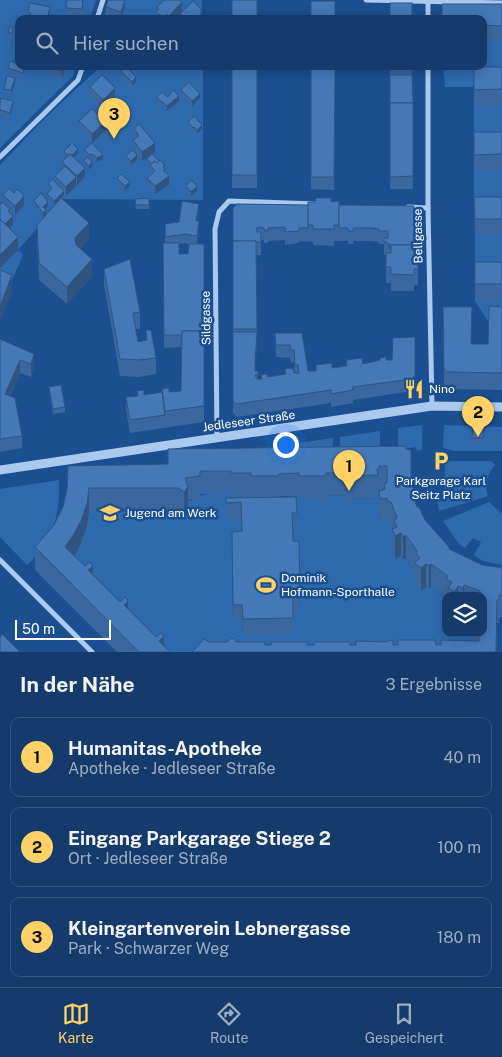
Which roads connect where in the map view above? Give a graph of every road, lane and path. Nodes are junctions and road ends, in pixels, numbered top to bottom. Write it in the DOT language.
graph roads {
  1 [pos="103,0"];
  2 [pos="366,0"];
  3 [pos="428,1"];
  4 [pos="502,3"];
  5 [pos="98,15"];
  6 [pos="428,15"];
  7 [pos="81,70"];
  8 [pos="428,70"];
  9 [pos="0,156"];
  10 [pos="317,204"];
  11 [pos="400,207"];
  12 [pos="428,208"];
  13 [pos="432,406"];
  14 [pos="502,407"];
  15 [pos="217,439"];
  16 [pos="0,470"];
  17 [pos="0,560"];
  18 [pos="92,652"];
  1 -- 5 [label="street"];
  2 -- 3 [label="street"];
  3 -- 4 [label="street"];
  3 -- 6 [label="street"];
  7 -- 9 [label="street"];
  8 -- 12 [label="street, Bellgasse"];
  10 -- 15 [label="street, Sildgasse"];
  11 -- 12 [label="street"];
  12 -- 13 [label="street, Bellgasse"];
  13 -- 14 [label="street, Jedleseer Straße"];
  13 -- 15 [label="street, Jedleseer Straße"];
  15 -- 16 [label="street, Jedleseer Straße"];
  17 -- 18 [label="street"];
}
